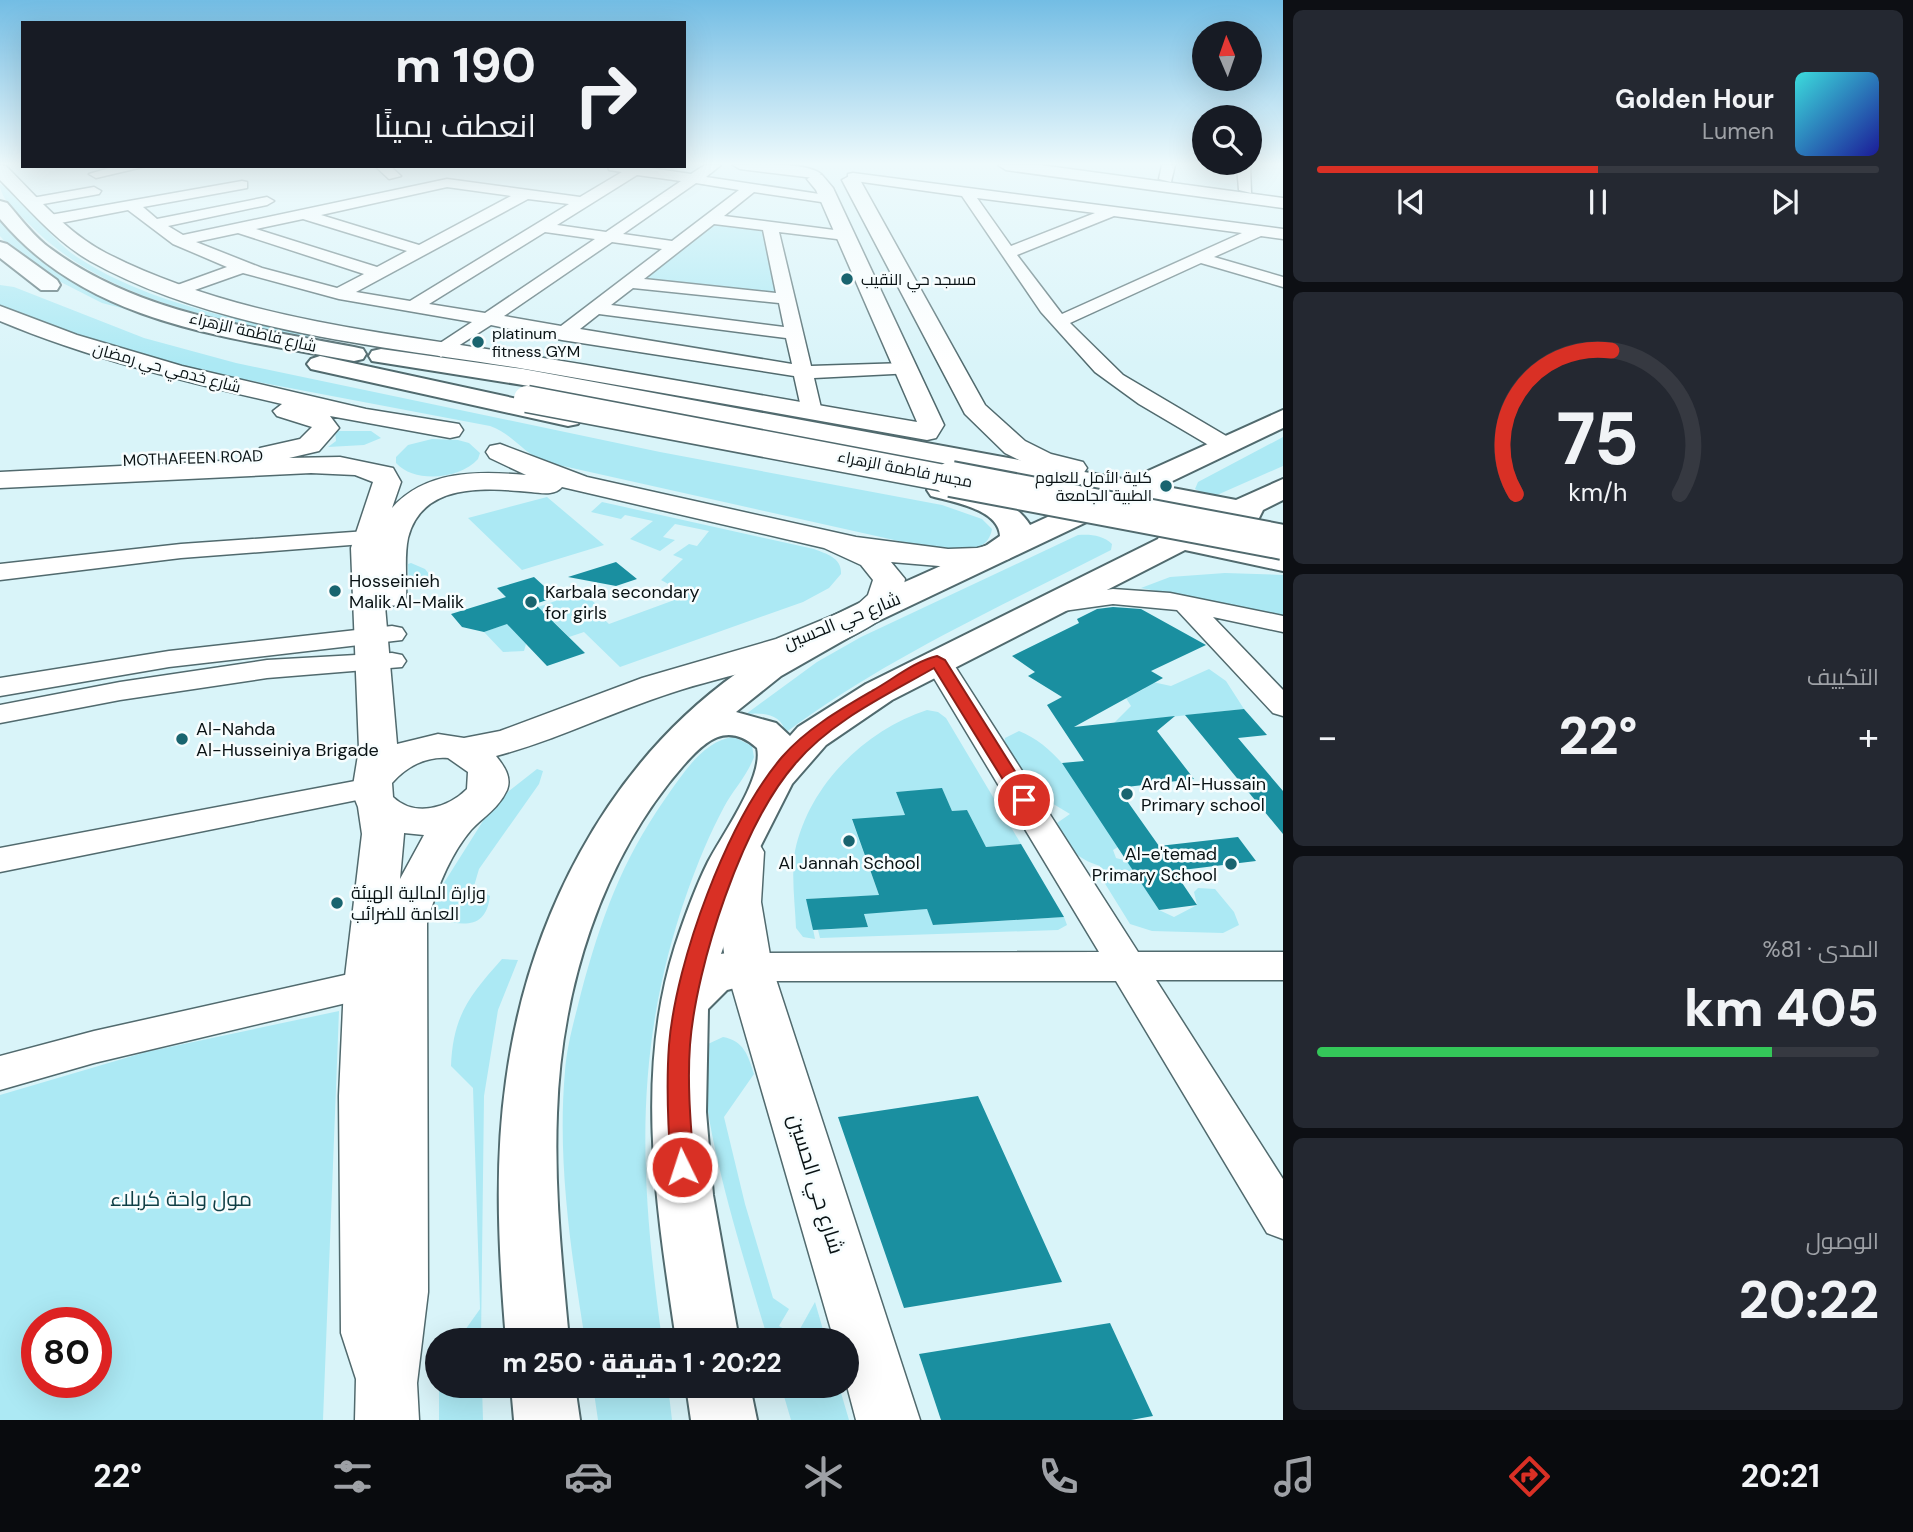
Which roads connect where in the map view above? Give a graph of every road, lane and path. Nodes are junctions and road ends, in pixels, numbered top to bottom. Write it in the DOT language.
graph roads {
  1 [pos="23,231"];
  2 [pos="64,231"];
  3 [pos="164,231"];
  4 [pos="224,231"];
  5 [pos="248,231"];
  6 [pos="358,231"];
  7 [pos="458,231"];
  8 [pos="535,231"];
  9 [pos="570,231"];
  10 [pos="616,231"];
  11 [pos="695,231"];
  12 [pos="770,231"];
  13 [pos="813,231"];
  14 [pos="844,231"];
  15 [pos="866,231"];
  16 [pos="993,231"];
  17 [pos="1069,231"];
  18 [pos="1259,231"];
  19 [pos="1261,231"];
  20 [pos="1283,234"];
  21 [pos="845,235"];
  22 [pos="608,237"];
  23 [pos="179,241"];
  24 [pos="675,246"];
  25 [pos="0,248"];
  26 [pos="422,251"];
  27 [pos="1008,253"];
  28 [pos="1200,258"];
  29 [pos="241,268"];
  30 [pos="380,272"];
  31 [pos="3,278"];
  32 [pos="44,282"];
  33 [pos="627,282"];
  34 [pos="1283,282"];
  35 [pos="175,292"];
  36 [pos="339,294"];
  37 [pos="786,299"];
  38 [pos="412,307"];
  39 [pos="594,307"];
  40 [pos="0,313"];
  41 [pos="486,320"];
  42 [pos="1060,321"];
  43 [pos="0,325"];
  44 [pos="562,334"];
  45 [pos="794,334"];
  46 [pos="441,351"];
  47 [pos="332,358"];
  48 [pos="803,372"];
  49 [pos="532,395"];
  50 [pos="913,399"];
  51 [pos="967,399"];
  52 [pos="295,412"];
  53 [pos="812,412"];
  54 [pos="1283,418"];
  55 [pos="450,430"];
  56 [pos="1216,449"];
  57 [pos="500,452"];
  58 [pos="386,454"];
  59 [pos="251,455"];
  60 [pos="972,458"];
  61 [pos="0,468"];
  62 [pos="1073,468"];
  63 [pos="0,480"];
  64 [pos="456,483"];
  65 [pos="1134,488"];
  66 [pos="1283,488"];
  67 [pos="942,490"];
  68 [pos="644,497"];
  69 [pos="1241,509"];
  70 [pos="1073,517"];
  71 [pos="1283,517"];
  72 [pos="1283,531"];
  73 [pos="367,538"];
  74 [pos="826,538"];
  75 [pos="1180,539"];
  76 [pos="1283,542"];
  77 [pos="999,552"];
  78 [pos="1283,561"];
  79 [pos="1283,567"];
  80 [pos="0,572"];
  81 [pos="1087,586"];
  82 [pos="1187,605"];
  83 [pos="1044,607"];
  84 [pos="862,616"];
  85 [pos="1283,624"];
  86 [pos="381,649"];
  87 [pos="937,660"];
  88 [pos="0,687"];
  89 [pos="1283,707"];
  90 [pos="0,714"];
  91 [pos="678,744"];
  92 [pos="445,748"];
  93 [pos="774,778"];
  94 [pos="374,791"];
  95 [pos="468,810"];
  96 [pos="748,824"];
  97 [pos="0,860"];
  98 [pos="1126,964"];
  99 [pos="1283,966"];
  100 [pos="749,967"];
  101 [pos="367,985"];
  102 [pos="683,1009"];
  103 [pos="0,1073"];
  104 [pos="1283,1218"];
  105 [pos="537,1328"];
  106 [pos="706,1328"];
  107 [pos="529,1398"];
  108 [pos="544,1398"];
  109 [pos="720,1398"];
  110 [pos="386,1402"];
  111 [pos="526,1420"];
  112 [pos="547,1420"];
  113 [pos="724,1420"];
  114 [pos="888,1420"];
  1 -- 47 [label="highway, شارع فاطمة الزهراء"];
  2 -- 35 [label="main road"];
  3 -- 23 [label="street"];
  4 -- 23 [label="street"];
  5 -- 30 [label="street"];
  6 -- 26 [label="street"];
  7 -- 26 [label="street"];
  8 -- 38 [label="street"];
  9 -- 22 [label="street"];
  10 -- 22 [label="street"];
  11 -- 24 [label="street"];
  12 -- 37 [label="street"];
  13 -- 21 [label="street"];
  14 -- 21 [label="main road"];
  15 -- 51 [label="main road"];
  16 -- 27 [label="street"];
  17 -- 27 [label="street"];
  18 -- 28 [label="street"];
  19 -- 20 [label="street"];
  21 -- 50 [label="main road"];
  22 -- 24 [label="street"];
  22 -- 41 [label="street"];
  23 -- 29 [label="street"];
  24 -- 33 [label="street"];
  25 -- 32 [label="highway, شارع فاطمة الزهراء"];
  26 -- 30 [label="street"];
  27 -- 42 [label="street"];
  28 -- 34 [label="street"];
  28 -- 42 [label="street"];
  29 -- 35 [label="street"];
  29 -- 36 [label="street"];
  30 -- 36 [label="street"];
  31 -- 32 [label="highway"];
  32 -- 47 [label="highway, شارع فاطمة الزهراء"];
  33 -- 37 [label="street"];
  33 -- 39 [label="street"];
  35 -- 46 [label="main road"];
  36 -- 38 [label="street"];
  37 -- 45 [label="street"];
  38 -- 41 [label="street"];
  39 -- 44 [label="street"];
  39 -- 45 [label="street"];
  40 -- 55 [label="main road, شارع خدمي حي رمضان"];
  41 -- 44 [label="street"];
  41 -- 46 [label="street"];
  42 -- 56 [label="street"];
  43 -- 52 [label="main road"];
  44 -- 48 [label="street"];
  45 -- 48 [label="street"];
  46 -- 53 [label="main road"];
  47 -- 49 [label="highway, شارع فاطمة الزهراء"];
  47 -- 60 [label="highway"];
  47 -- 67 [label="highway"];
  48 -- 50 [label="street"];
  48 -- 53 [label="street"];
  49 -- 72 [label="highway, مجسر فاطمة الزهراء"];
  49 -- 76 [label="highway, مجسر فاطمة الزهراء, bridge"];
  50 -- 51 [label="main road"];
  50 -- 53 [label="main road"];
  51 -- 62 [label="main road"];
  52 -- 58 [label="main road"];
  52 -- 59 [label="main road"];
  54 -- 56 [label="highway"];
  55 -- 57 [label="main road, شارع خدمي حي رمضان"];
  55 -- 58 [label="main road"];
  56 -- 62 [label="highway"];
  56 -- 65 [label="highway, شارع حي الحسين"];
  57 -- 64 [label="main road"];
  57 -- 68 [label="main road, شارع خدمي حي رمضان"];
  58 -- 59 [label="main road, MOTHAFEEN ROAD"];
  58 -- 63 [label="main road, MOTHAFEEN ROAD"];
  58 -- 64 [label="main road"];
  58 -- 73 [label="main road"];
  59 -- 61 [label="main road, MOTHAFEEN ROAD"];
  60 -- 62 [label="highway"];
  60 -- 65 [label="highway"];
  60 -- 67 [label="highway"];
  64 -- 68 [label="main road"];
  64 -- 86 [label="main road"];
  65 -- 69 [label="highway"];
  65 -- 70 [label="highway, شارع حي الحسين"];
  66 -- 69 [label="highway"];
  67 -- 70 [label="highway"];
  67 -- 77 [label="highway"];
  68 -- 74 [label="main road"];
  69 -- 71 [label="highway"];
  69 -- 75 [label="highway"];
  70 -- 75 [label="highway"];
  70 -- 77 [label="highway, شارع حي الحسين"];
  73 -- 80 [label="street"];
  73 -- 86 [label="main road"];
  74 -- 77 [label="main road"];
  74 -- 84 [label="main road"];
  75 -- 78 [label="highway"];
  75 -- 81 [label="highway"];
  77 -- 84 [label="highway, شارع حي الحسين"];
  79 -- 81 [label="highway"];
  81 -- 83 [label="highway"];
  82 -- 83 [label="street"];
  82 -- 85 [label="street"];
  82 -- 89 [label="street"];
  83 -- 87 [label="highway"];
  84 -- 91 [label="highway"];
  84 -- 92 [label="main road, شارع حي الحسين"];
  86 -- 88 [label="street"];
  86 -- 90 [label="street"];
  86 -- 92 [label="main road"];
  86 -- 94 [label="main road"];
  87 -- 93 [label="highway"];
  87 -- 98 [label="street"];
  91 -- 93 [label="highway"];
  91 -- 105 [label="highway"];
  92 -- 94 [label="main road"];
  92 -- 95 [label="main road"];
  93 -- 96 [label="highway"];
  94 -- 95 [label="main road"];
  94 -- 97 [label="street"];
  94 -- 101 [label="main road"];
  95 -- 110 [label="main road"];
  96 -- 100 [label="main road, شارع حي الحسين"];
  96 -- 102 [label="highway"];
  98 -- 99 [label="street"];
  98 -- 100 [label="street"];
  98 -- 104 [label="street"];
  100 -- 102 [label="highway"];
  100 -- 114 [label="main road, شارع حي الحسين"];
  101 -- 103 [label="street"];
  101 -- 110 [label="main road"];
  102 -- 106 [label="highway"];
  107 -- 111 [label="highway"];
  108 -- 112 [label="highway"];
  109 -- 113 [label="highway"];
}
